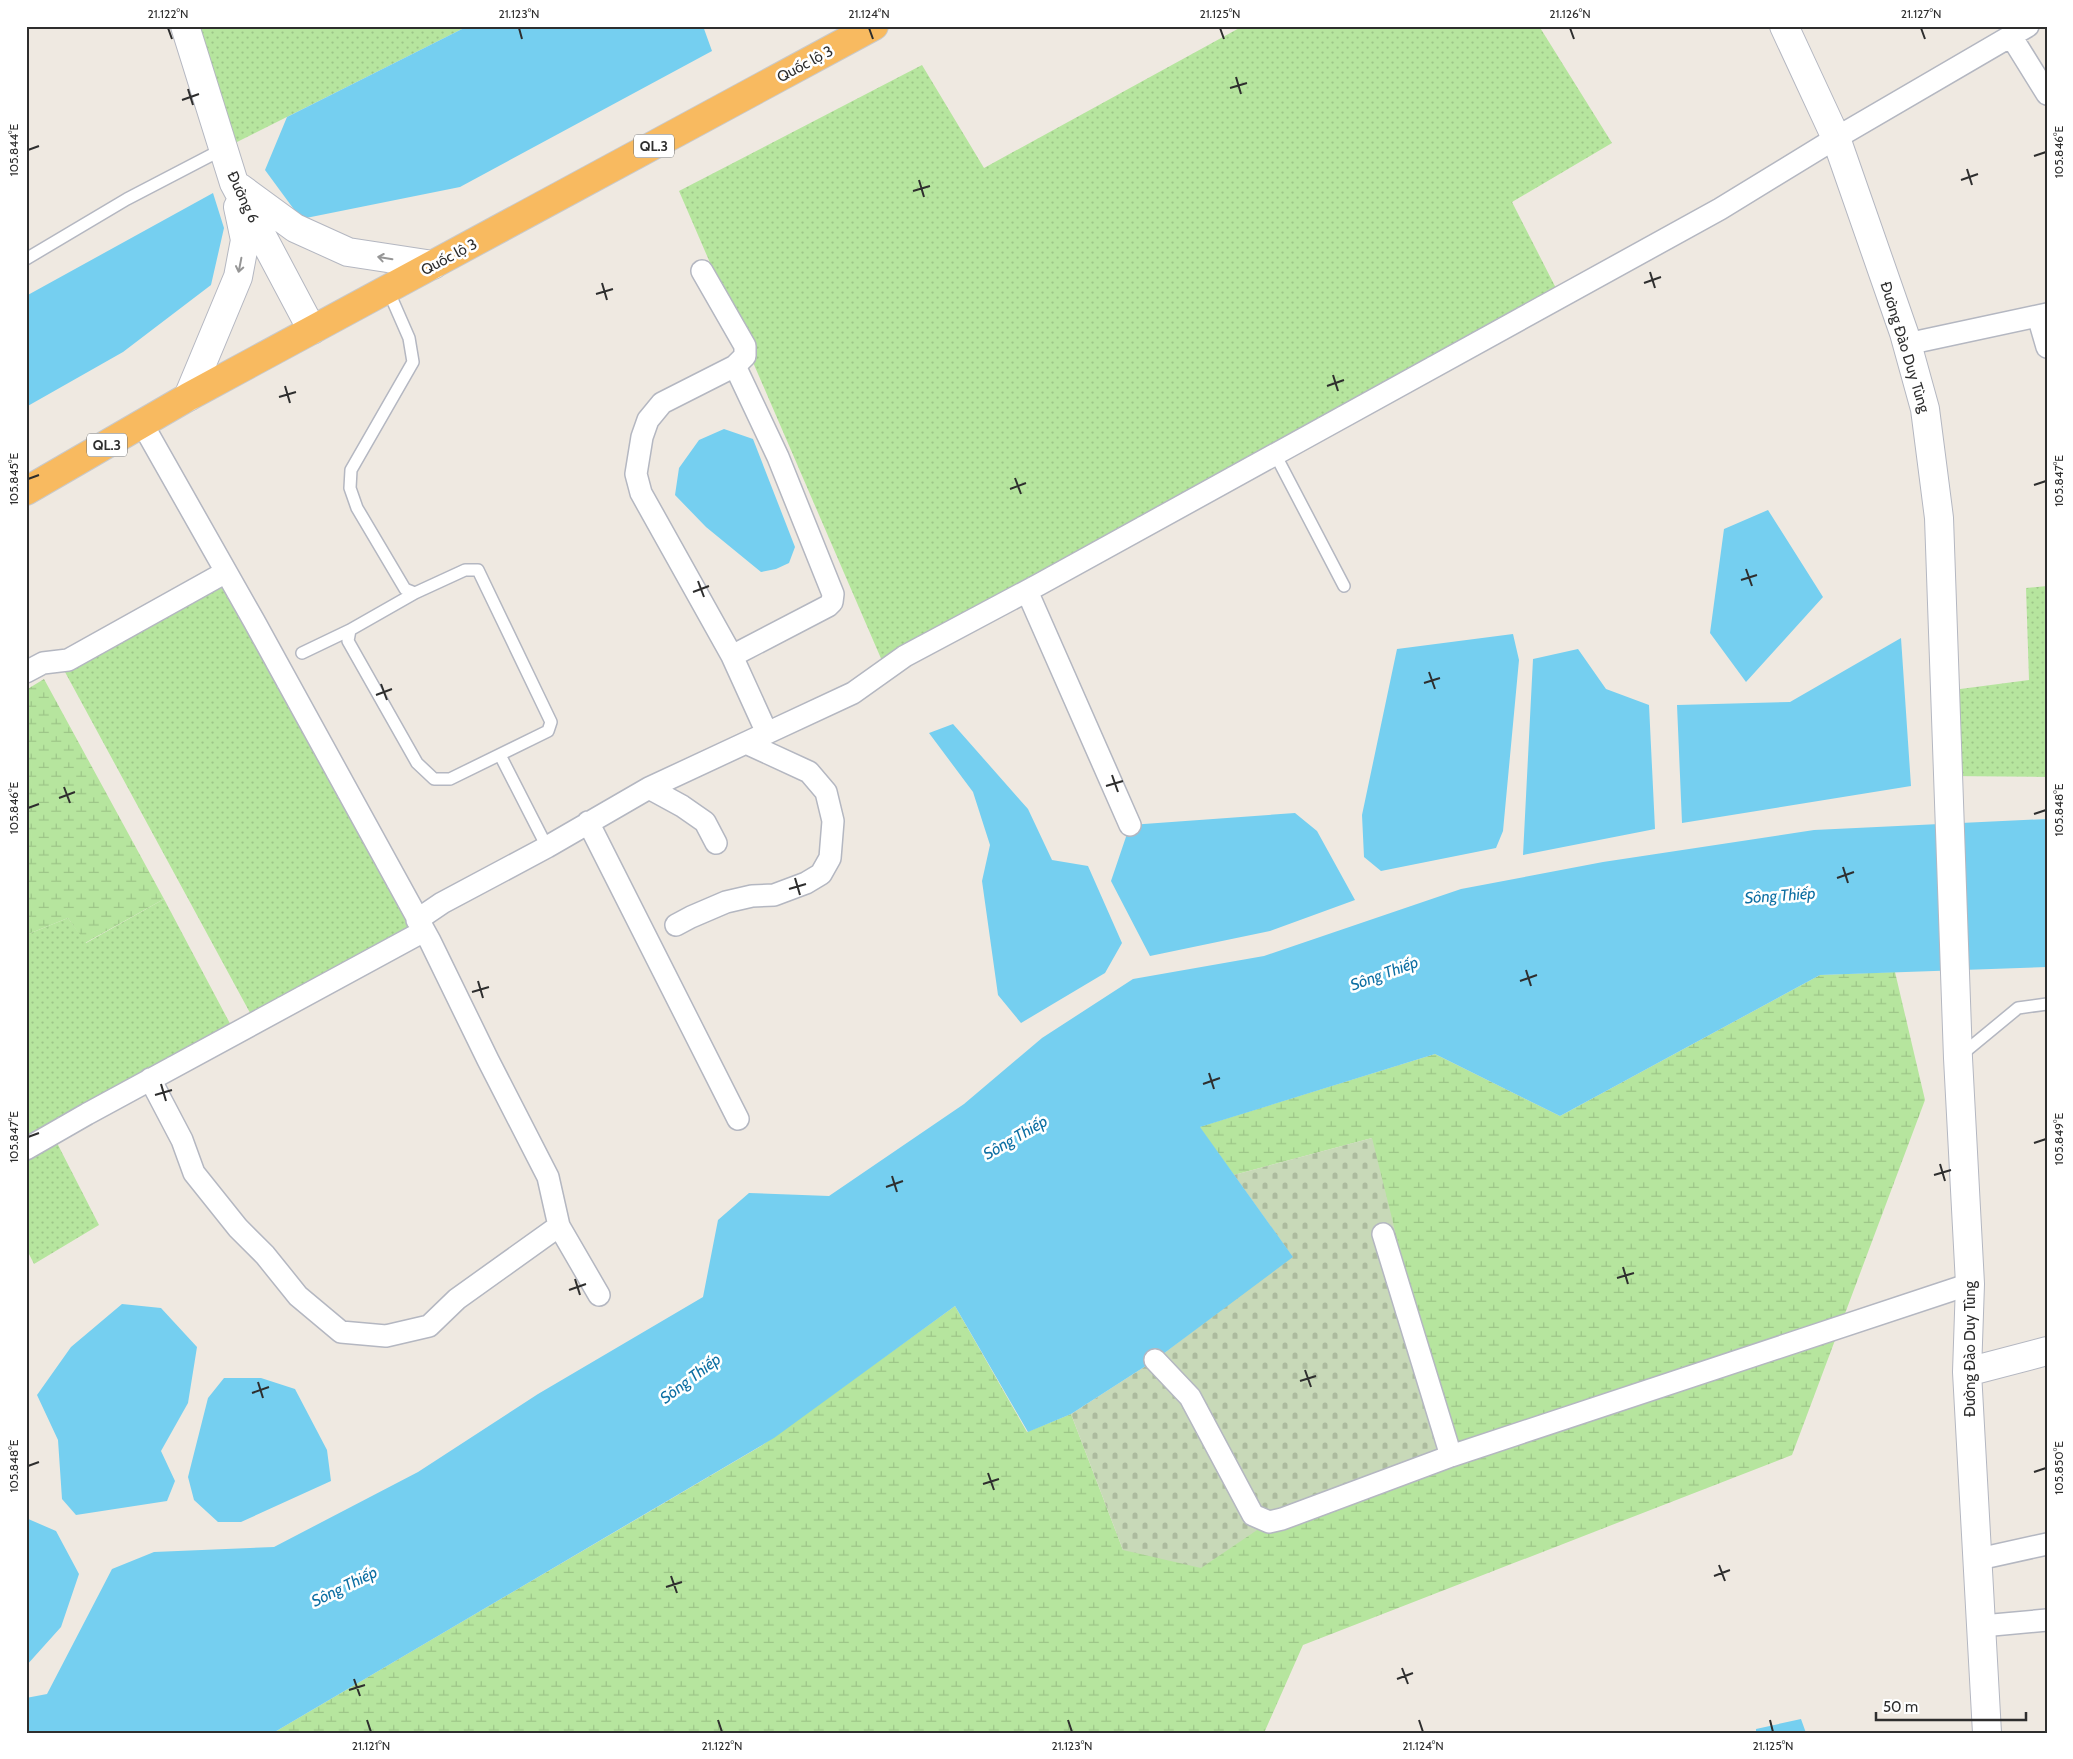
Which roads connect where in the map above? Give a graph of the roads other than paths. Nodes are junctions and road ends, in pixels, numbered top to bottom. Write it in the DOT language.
graph roads {
  1 [pos="185,26"];
  2 [pos="874,26"];
  3 [pos="1784,26"];
  4 [pos="2020,31"];
  5 [pos="2047,94"];
  6 [pos="1836,138"];
  7 [pos="223,149"];
  8 [pos="234,183"];
  9 [pos="26,259"];
  10 [pos="433,265"];
  11 [pos="702,271"];
  12 [pos="388,290"];
  13 [pos="2042,315"];
  14 [pos="312,330"];
  15 [pos="1907,344"];
  16 [pos="2047,347"];
  17 [pos="735,366"];
  18 [pos="188,397"];
  19 [pos="142,425"];
  20 [pos="1275,454"];
  21 [pos="26,491"];
  22 [pos="226,572"];
  23 [pos="1344,586"];
  24 [pos="1027,591"];
  25 [pos="416,593"];
  26 [pos="350,630"];
  27 [pos="302,653"];
  28 [pos="732,656"];
  29 [pos="26,672"];
  30 [pos="767,733"];
  31 [pos="746,743"];
  32 [pos="500,754"];
  33 [pos="649,788"];
  34 [pos="588,822"];
  35 [pos="1130,825"];
  36 [pos="716,843"];
  37 [pos="547,847"];
  38 [pos="676,925"];
  39 [pos="421,926"];
  40 [pos="2047,1004"];
  41 [pos="1958,1058"];
  42 [pos="150,1079"];
  43 [pos="738,1120"];
  44 [pos="26,1149"];
  45 [pos="559,1226"];
  46 [pos="1383,1234"];
  47 [pos="1970,1284"];
  48 [pos="599,1295"];
  49 [pos="2047,1351"];
  50 [pos="1155,1360"];
  51 [pos="1967,1372"];
  52 [pos="1451,1456"];
  53 [pos="2047,1544"];
  54 [pos="1979,1559"];
  55 [pos="2047,1620"];
  56 [pos="1982,1626"];
  57 [pos="1987,1733"];
  1 -- 7 [label="street, Đường 6"];
  2 -- 10 [label="highway, Quốc lộ 3 / QL.3"];
  3 -- 6 [label="street, Đường Đào Duy Tùng"];
  4 -- 5 [label="street"];
  4 -- 6 [label="street"];
  6 -- 15 [label="street, Đường Đào Duy Tùng"];
  6 -- 20 [label="street"];
  7 -- 8 [label="street, Đường 6"];
  7 -- 9 [label="lane"];
  10 -- 8 [label="street, one-way"];
  8 -- 14 [label="street, Đường 6"];
  8 -- 18 [label="street, one-way"];
  10 -- 12 [label="highway, Quốc lộ 3 / QL.3"];
  11 -- 17 [label="street"];
  12 -- 14 [label="highway, Quốc lộ 3 / QL.3"];
  12 -- 25 [label="lane"];
  13 -- 15 [label="street"];
  13 -- 16 [label="street"];
  14 -- 18 [label="highway, Quốc lộ 3 / QL.3"];
  15 -- 41 [label="street, Đường Đào Duy Tùng"];
  17 -- 28 [label="street"];
  17 -- 28 [label="street"];
  18 -- 19 [label="highway, Quốc lộ 3 / QL.3"];
  19 -- 21 [label="highway, Quốc lộ 3 / QL.3"];
  19 -- 22 [label="street"];
  20 -- 23 [label="lane"];
  20 -- 24 [label="street"];
  22 -- 29 [label="street"];
  22 -- 39 [label="street"];
  24 -- 30 [label="street"];
  24 -- 35 [label="street"];
  25 -- 26 [label="lane"];
  25 -- 32 [label="lane"];
  26 -- 27 [label="lane"];
  26 -- 32 [label="lane"];
  28 -- 30 [label="street"];
  30 -- 31 [label="street"];
  31 -- 33 [label="street"];
  31 -- 38 [label="street"];
  32 -- 37 [label="lane"];
  33 -- 34 [label="street"];
  33 -- 36 [label="street"];
  34 -- 37 [label="street"];
  34 -- 43 [label="street"];
  37 -- 39 [label="street"];
  39 -- 42 [label="street"];
  39 -- 45 [label="street"];
  40 -- 41 [label="lane"];
  41 -- 47 [label="street, Đường Đào Duy Tùng"];
  42 -- 44 [label="street"];
  42 -- 45 [label="street"];
  45 -- 48 [label="street"];
  46 -- 52 [label="street"];
  47 -- 51 [label="street, Đường Đào Duy Tùng"];
  47 -- 52 [label="street"];
  49 -- 51 [label="street"];
  50 -- 52 [label="street"];
  51 -- 54 [label="street, Đường Đào Duy Tùng"];
  53 -- 54 [label="street"];
  54 -- 56 [label="street, Đường Đào Duy Tùng"];
  55 -- 56 [label="street"];
  56 -- 57 [label="street, Đường Đào Duy Tùng"];
}
